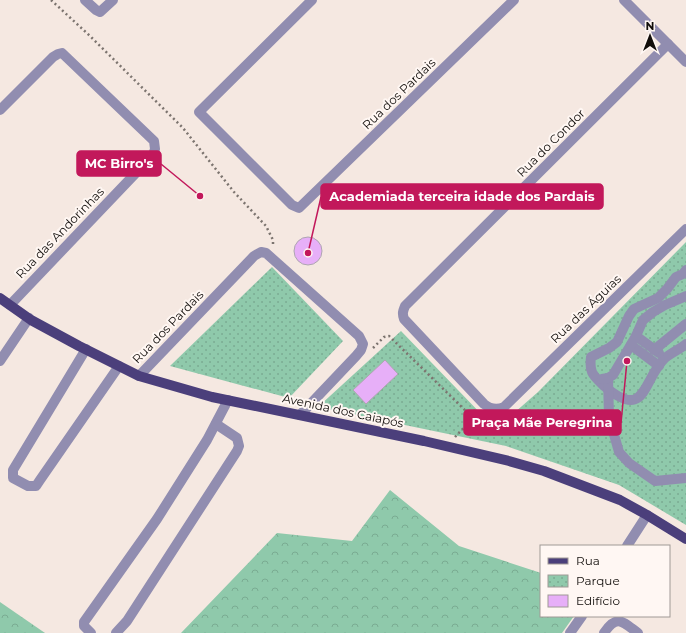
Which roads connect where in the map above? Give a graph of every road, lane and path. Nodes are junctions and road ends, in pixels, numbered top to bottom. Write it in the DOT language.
graph roads {
  1 [pos="51,0"];
  2 [pos="85,0"];
  3 [pos="113,0"];
  4 [pos="312,0"];
  5 [pos="514,0"];
  6 [pos="624,0"];
  7 [pos="668,44"];
  8 [pos="686,62"];
  9 [pos="0,110"];
  10 [pos="686,229"];
  11 [pos="269,254"];
  12 [pos="686,270"];
  13 [pos="686,296"];
  14 [pos="0,298"];
  15 [pos="10,305"];
  16 [pos="29,318"];
  17 [pos="686,324"];
  18 [pos="634,341"];
  19 [pos="686,344"];
  20 [pos="86,349"];
  21 [pos="361,350"];
  22 [pos="654,350"];
  23 [pos="0,361"];
  24 [pos="662,362"];
  25 [pos="119,366"];
  26 [pos="139,376"];
  27 [pos="604,382"];
  28 [pos="228,400"];
  29 [pos="488,408"];
  30 [pos="300,415"];
  31 [pos="473,418"];
  32 [pos="216,424"];
  33 [pos="446,446"];
  34 [pos="686,478"];
  35 [pos="647,515"];
  36 [pos="686,539"];
  37 [pos="628,545"];
  38 [pos="581,617"];
  39 [pos="91,633"];
  40 [pos="116,633"];
  41 [pos="570,633"];
  42 [pos="604,633"];
  43 [pos="638,633"];
  1 -- 11 [label="path"];
  2 -- 3 [label="street"];
  4 -- 5 [label="street, Rua dos Pardais"];
  6 -- 7 [label="street"];
  7 -- 8 [label="street"];
  7 -- 29 [label="street, Rua do Condor"];
  9 -- 15 [label="street, Rua das Andorinhas"];
  10 -- 29 [label="street, Rua das Águias"];
  11 -- 21 [label="street"];
  11 -- 26 [label="street, Rua dos Pardais"];
  12 -- 27 [label="street"];
  13 -- 18 [label="street"];
  14 -- 15 [label="main road, Avenida dos Caiapós"];
  15 -- 16 [label="main road, Avenida dos Caiapós"];
  16 -- 20 [label="main road, Avenida dos Caiapós"];
  16 -- 23 [label="street"];
  17 -- 22 [label="street"];
  18 -- 22 [label="street"];
  18 -- 24 [label="street"];
  18 -- 27 [label="street"];
  19 -- 24 [label="street"];
  20 -- 25 [label="main road, Avenida dos Caiapós"];
  20 -- 25 [label="street"];
  21 -- 30 [label="street"];
  21 -- 31 [label="path"];
  22 -- 24 [label="street"];
  24 -- 27 [label="street"];
  25 -- 26 [label="main road, Avenida dos Caiapós"];
  26 -- 28 [label="main road, Avenida dos Caiapós"];
  27 -- 34 [label="street"];
  28 -- 30 [label="main road, Avenida dos Caiapós"];
  28 -- 32 [label="street"];
  29 -- 31 [label="path"];
  30 -- 33 [label="main road, Avenida dos Caiapós"];
  31 -- 33 [label="path"];
  32 -- 39 [label="street"];
  32 -- 40 [label="street"];
  33 -- 35 [label="main road, Avenida dos Caiapós"];
  35 -- 36 [label="main road, Avenida dos Caiapós"];
  35 -- 37 [label="street"];
  38 -- 41 [label="street"];
  42 -- 43 [label="street"];
}
